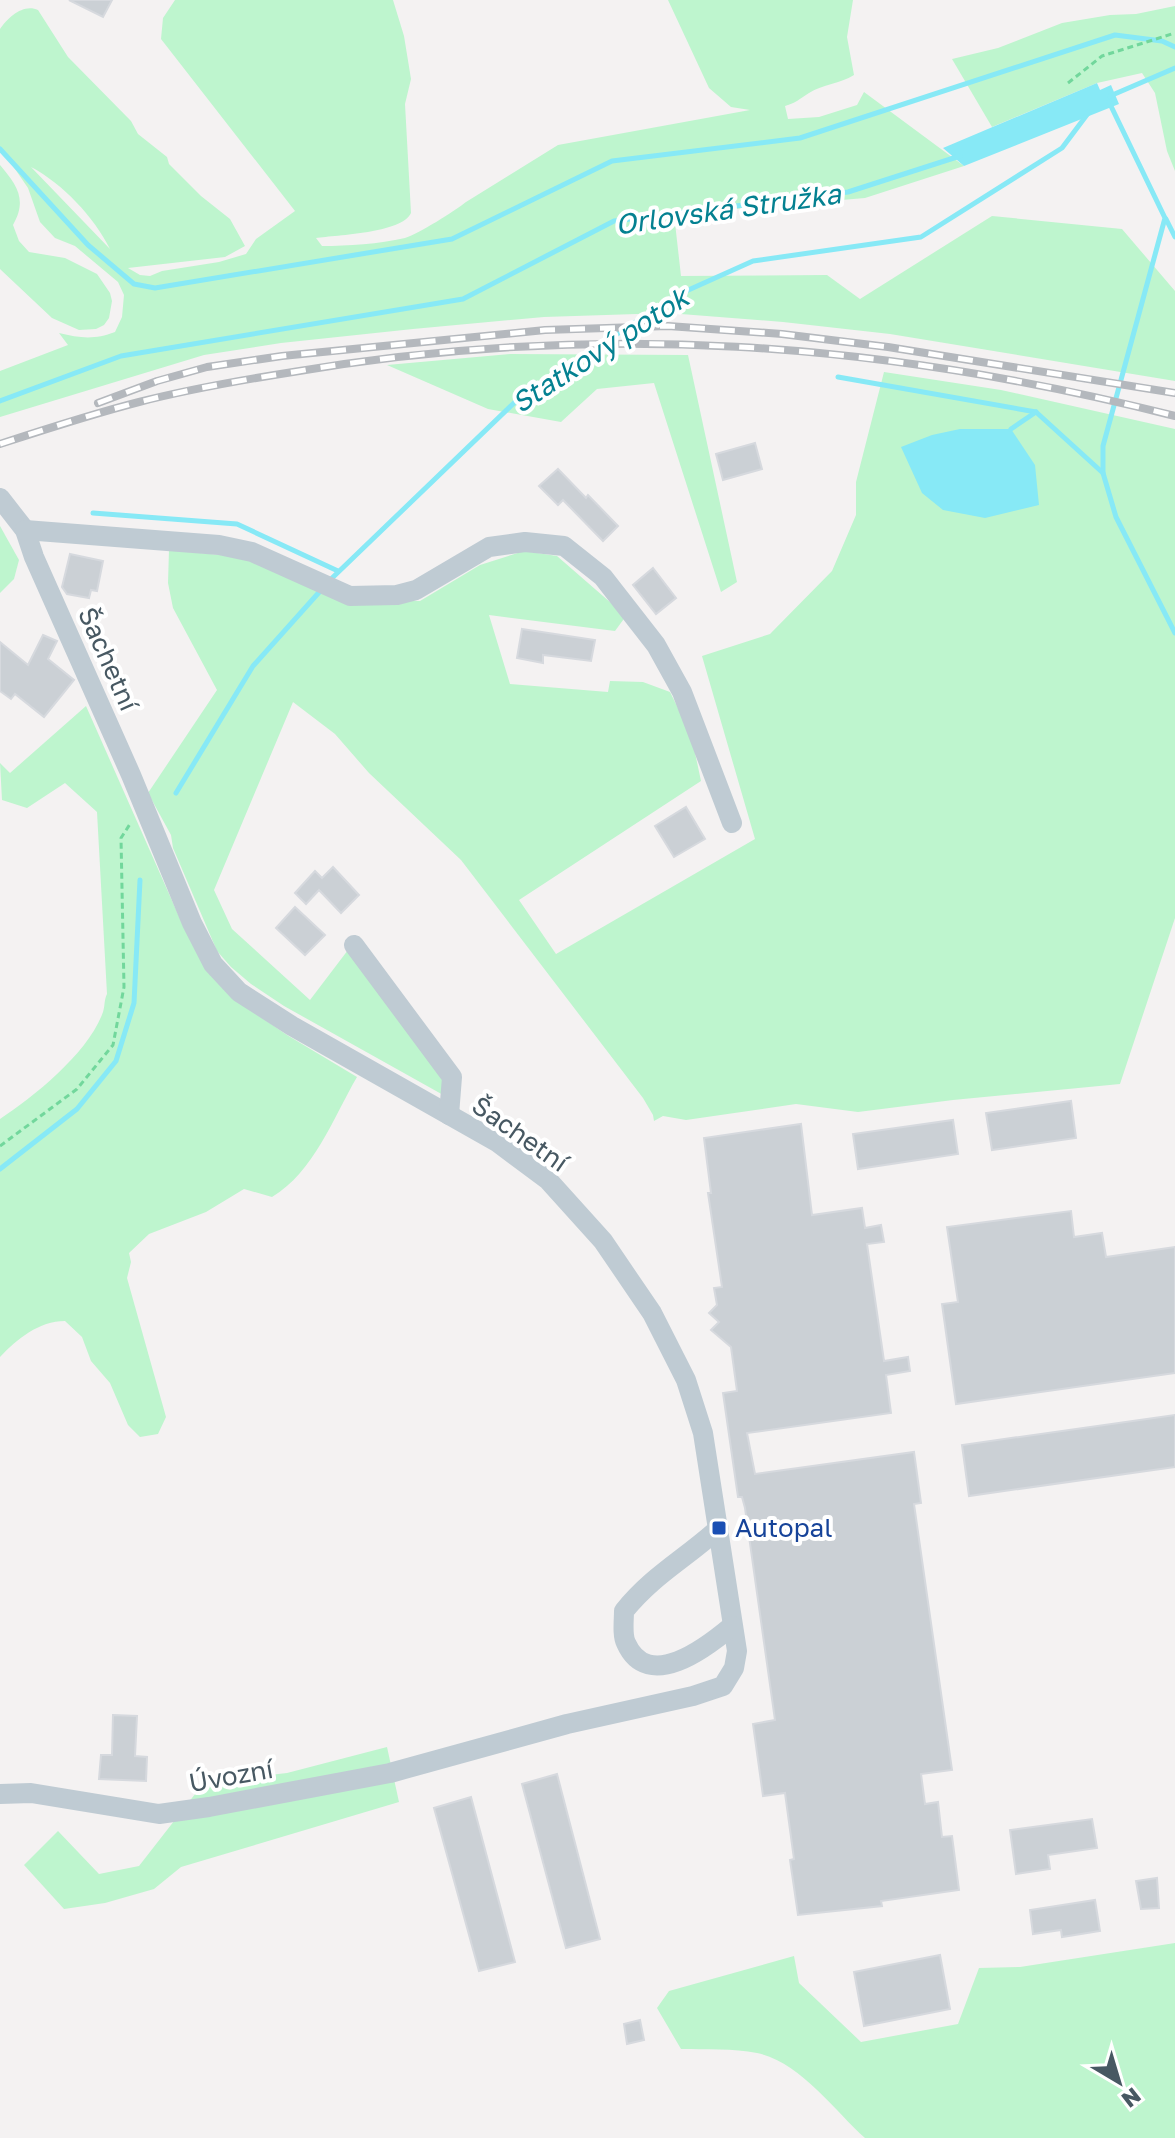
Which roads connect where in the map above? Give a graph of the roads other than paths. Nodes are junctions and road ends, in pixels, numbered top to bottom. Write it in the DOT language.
graph roads {
  1 [pos="0,498"];
  2 [pos="25,530"];
  3 [pos="732,823"];
  4 [pos="354,945"];
  5 [pos="449,1115"];
  6 [pos="719,1528"];
  7 [pos="732,1626"];
  8 [pos="468,1751"];
  9 [pos="0,1794"];
  1 -- 2 [label="street, Šachetní"];
  2 -- 3 [label="street"];
  2 -- 5 [label="street, Šachetní"];
  4 -- 5 [label="street"];
  5 -- 6 [label="street, Šachetní"];
  6 -- 7 [label="street, Šachetní"];
  6 -- 7 [label="street"];
  7 -- 8 [label="street, Šachetní"];
  8 -- 9 [label="street, Úvozní"];
}
